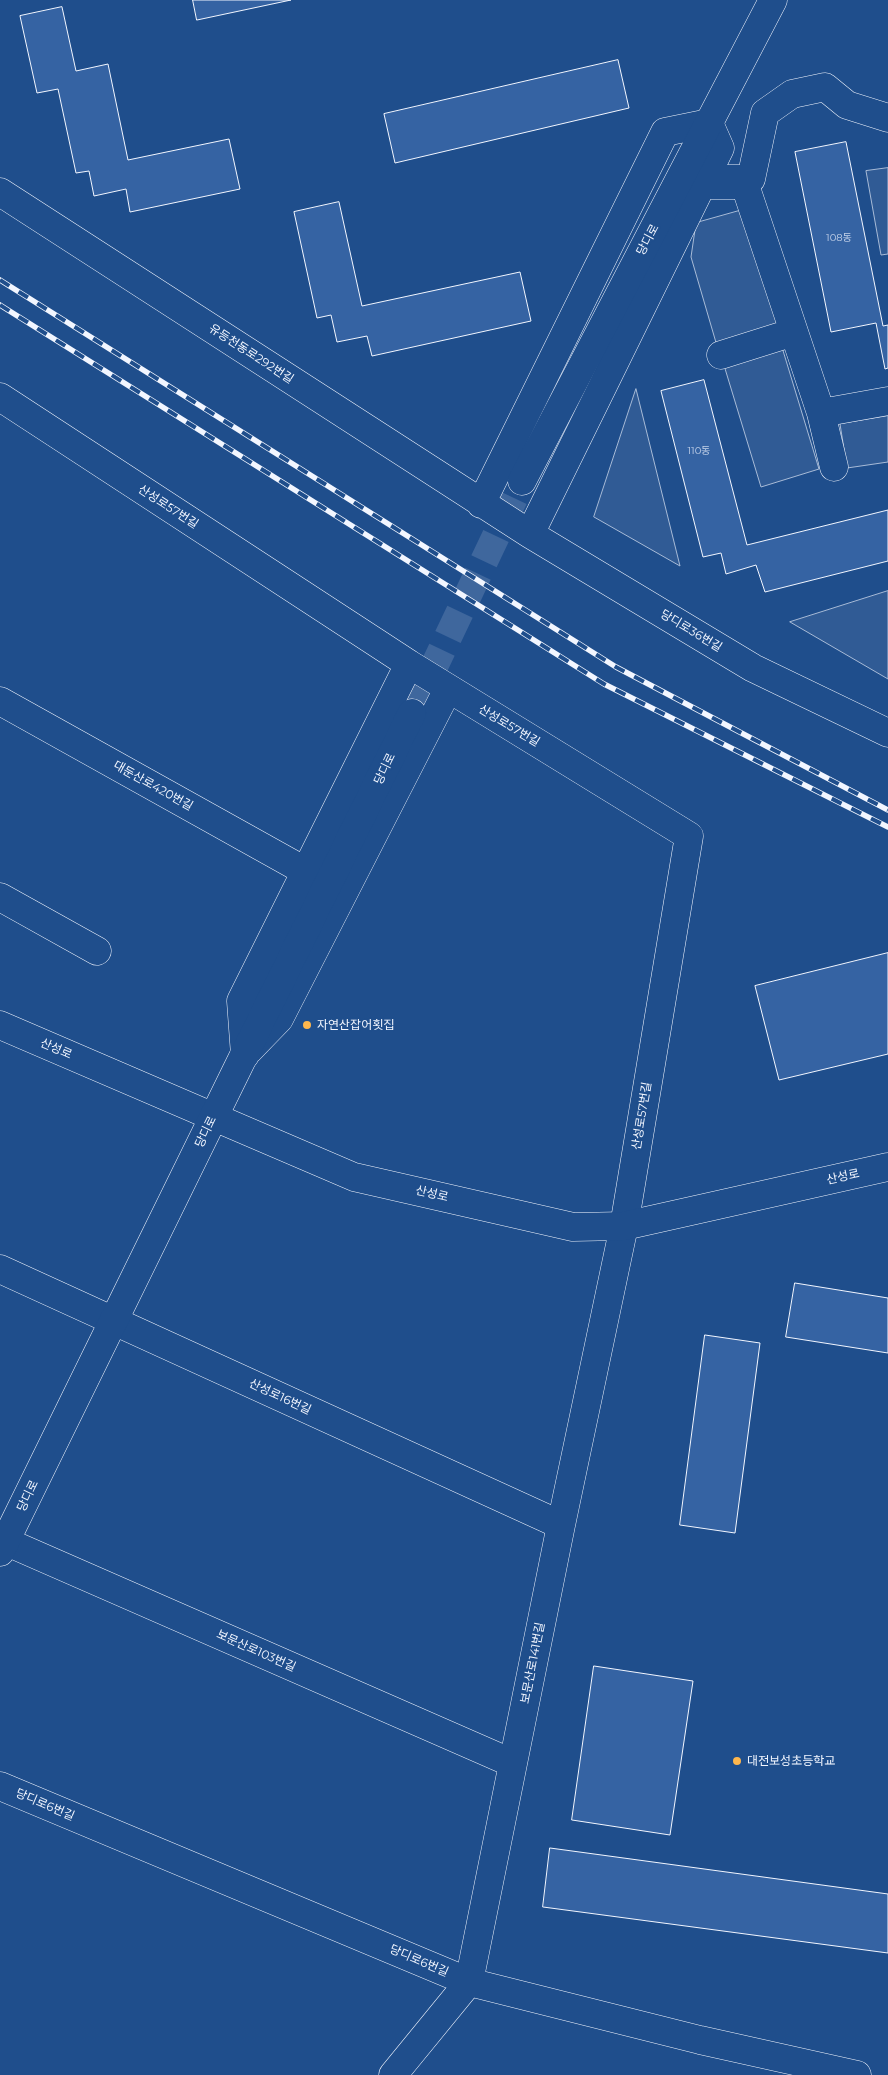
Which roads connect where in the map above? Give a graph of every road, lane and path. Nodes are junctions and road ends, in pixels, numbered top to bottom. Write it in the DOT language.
graph roads {
  1 [pos="773,0"];
  2 [pos="888,118"];
  3 [pos="708,123"];
  4 [pos="703,183"];
  5 [pos="0,192"];
  6 [pos="794,332"];
  7 [pos="721,355"];
  8 [pos="0,396"];
  9 [pos="888,401"];
  10 [pos="821,413"];
  11 [pos="834,467"];
  12 [pos="522,481"];
  13 [pos="492,510"];
  14 [pos="530,534"];
  15 [pos="409,664"];
  16 [pos="448,689"];
  17 [pos="0,701"];
  18 [pos="412,713"];
  19 [pos="888,733"];
  20 [pos="305,872"];
  21 [pos="0,898"];
  22 [pos="97,950"];
  23 [pos="0,1025"];
  24 [pos="245,1054"];
  25 [pos="214,1117"];
  26 [pos="888,1168"];
  27 [pos="624,1226"];
  28 [pos="0,1269"];
  29 [pos="114,1321"];
  30 [pos="561,1525"];
  31 [pos="2,1544"];
  32 [pos="512,1763"];
  33 [pos="0,1786"];
  34 [pos="469,1982"];
  35 [pos="393,2075"];
  36 [pos="857,2075"];
  1 -- 3 [label="street, 당디로"];
  2 -- 4 [label="street"];
  3 -- 4 [label="street"];
  3 -- 12 [label="street, 당디로"];
  3 -- 13 [label="street"];
  4 -- 6 [label="street"];
  4 -- 14 [label="street"];
  5 -- 13 [label="street, 유등천동로292번길"];
  6 -- 7 [label="street"];
  6 -- 10 [label="street"];
  8 -- 15 [label="street, 산성로57번길"];
  9 -- 10 [label="street"];
  10 -- 11 [label="street"];
  13 -- 14 [label="street, 당디로36번길"];
  14 -- 19 [label="street, 당디로36번길"];
  15 -- 16 [label="street, 산성로57번길"];
  15 -- 20 [label="street"];
  16 -- 24 [label="street"];
  16 -- 27 [label="street, 산성로57번길"];
  17 -- 20 [label="street, 대둔산로420번길"];
  18 -- 24 [label="street, 당디로"];
  20 -- 24 [label="street"];
  21 -- 22 [label="street"];
  23 -- 25 [label="street, 산성로"];
  24 -- 25 [label="street, 당디로"];
  25 -- 27 [label="street, 산성로"];
  25 -- 29 [label="street, 당디로"];
  26 -- 27 [label="street, 산성로"];
  27 -- 30 [label="street, 보문산로141번길"];
  28 -- 29 [label="street, 산성로16번길"];
  29 -- 30 [label="street, 산성로16번길"];
  29 -- 31 [label="street, 당디로"];
  30 -- 32 [label="street, 보문산로141번길"];
  31 -- 32 [label="street, 보문산로103번길"];
  32 -- 34 [label="street, 보문산로141번길"];
  33 -- 34 [label="street, 당디로6번길"];
  34 -- 35 [label="street, 보문산로141번길"];
  34 -- 36 [label="street, 당디로6번길"];
}
